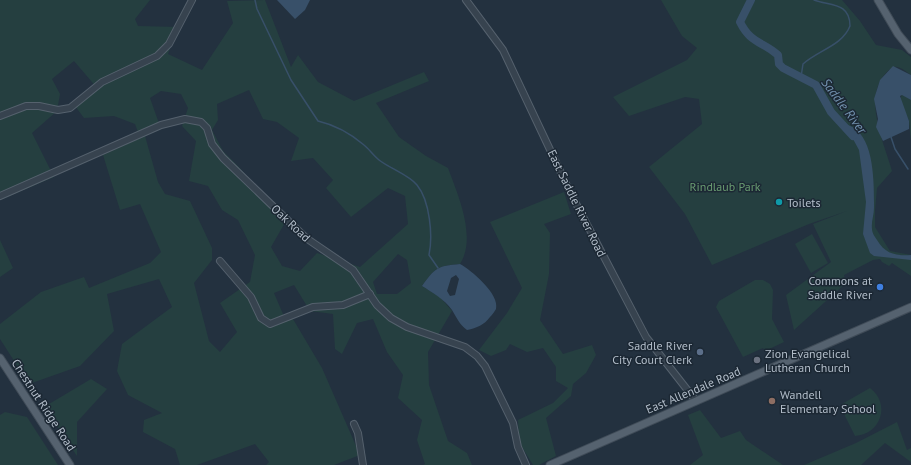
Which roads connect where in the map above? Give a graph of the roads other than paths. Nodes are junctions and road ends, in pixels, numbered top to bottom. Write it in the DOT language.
graph roads {
  1 [pos="192,0"];
  2 [pos="466,0"];
  3 [pos="878,0"];
  4 [pos="911,50"];
  5 [pos="0,116"];
  6 [pos="0,196"];
  7 [pos="220,261"];
  8 [pos="370,294"];
  9 [pos="911,307"];
  10 [pos="0,358"];
  11 [pos="696,401"];
  12 [pos="354,424"];
  13 [pos="70,465"];
  14 [pos="363,465"];
  15 [pos="526,465"];
  16 [pos="550,465"];
  1 -- 5 [label="street"];
  2 -- 11 [label="street, East Saddle River Road"];
  3 -- 4 [label="main road"];
  6 -- 8 [label="street, Oak Road"];
  7 -- 8 [label="street"];
  8 -- 15 [label="street, Oak Road"];
  9 -- 11 [label="main road, East Allendale Road"];
  10 -- 13 [label="main road, Chestnut Ridge Road"];
  11 -- 16 [label="main road, East Allendale Road"];
  12 -- 14 [label="street"];
}
